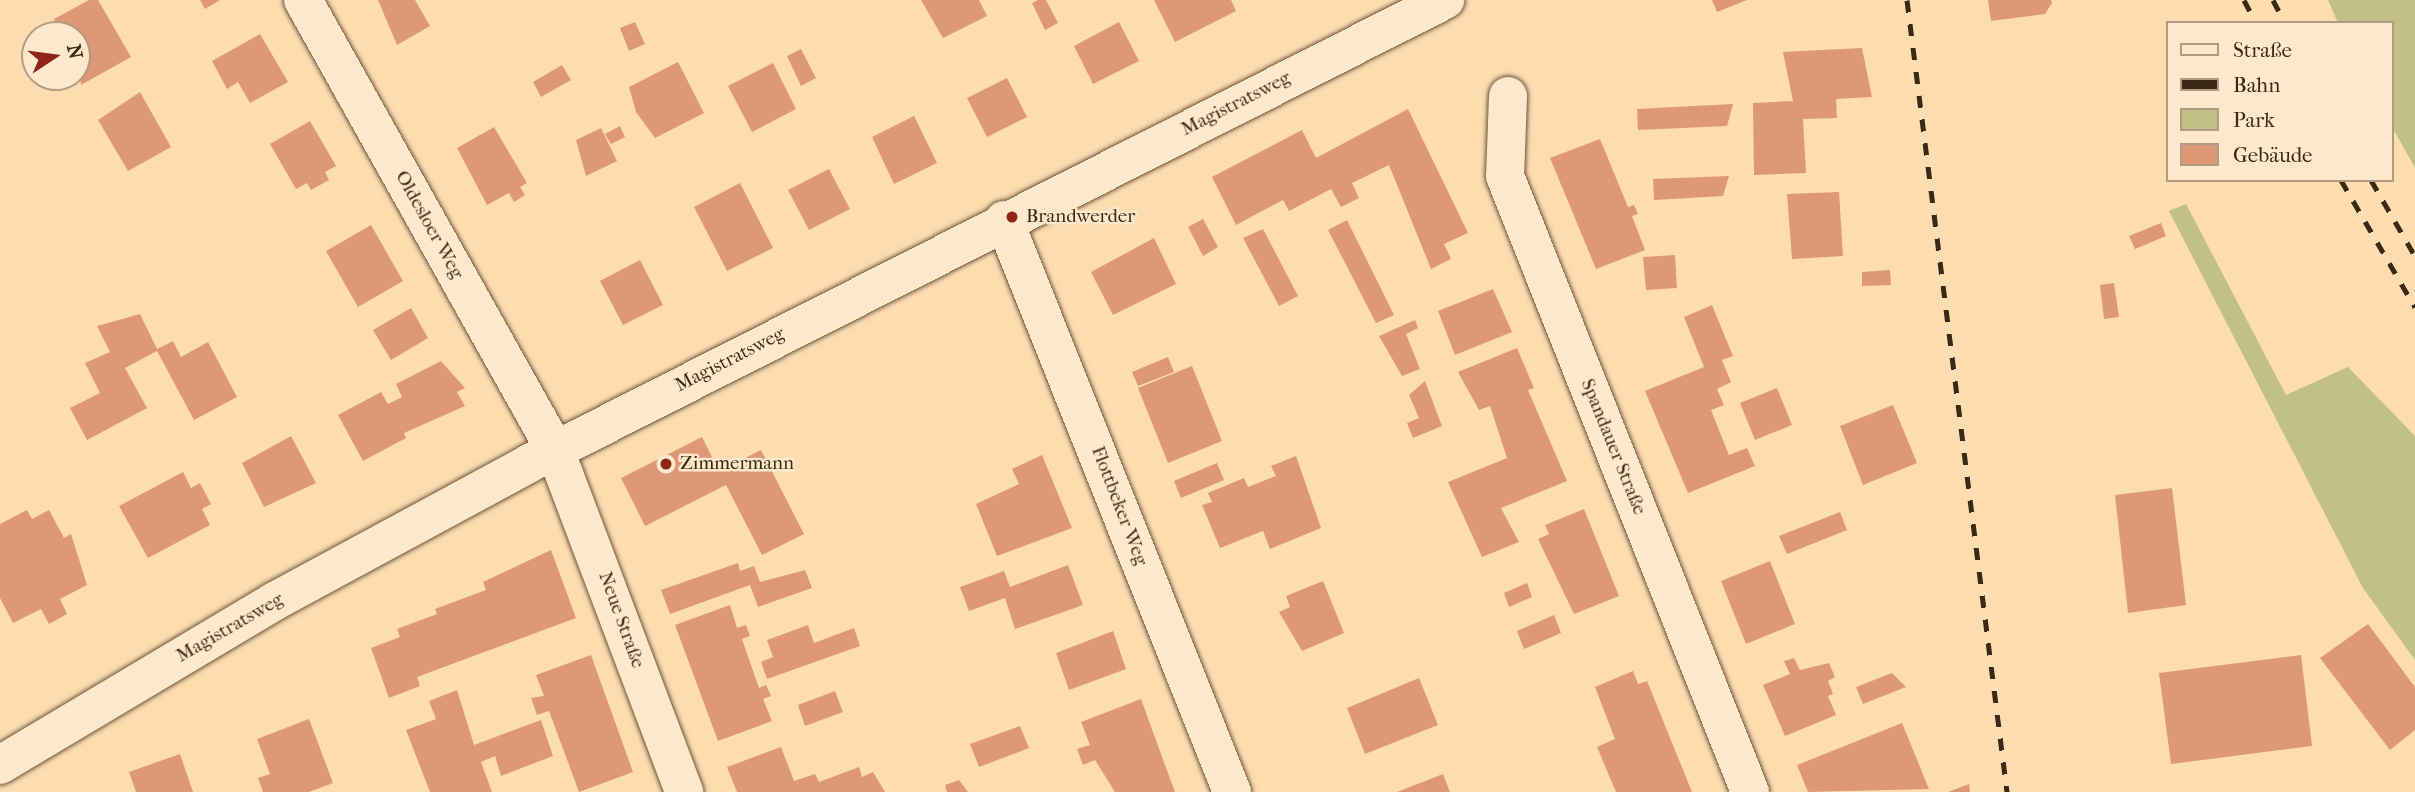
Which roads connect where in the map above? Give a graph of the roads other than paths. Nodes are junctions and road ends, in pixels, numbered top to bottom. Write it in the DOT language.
graph roads {
  1 [pos="303,0"];
  2 [pos="1445,0"];
  3 [pos="1508,96"];
  4 [pos="1004,220"];
  5 [pos="555,450"];
  6 [pos="10,754"];
  7 [pos="684,792"];
  8 [pos="1232,792"];
  9 [pos="1750,792"];
  1 -- 5 [label="street, Oldesloer Weg"];
  2 -- 4 [label="street, Magistratsweg"];
  3 -- 9 [label="street, Spandauer Straße"];
  4 -- 5 [label="street, Magistratsweg"];
  4 -- 8 [label="street, Flottbeker Weg"];
  5 -- 6 [label="street, Magistratsweg"];
  5 -- 7 [label="street, Neue Straße"];
}
